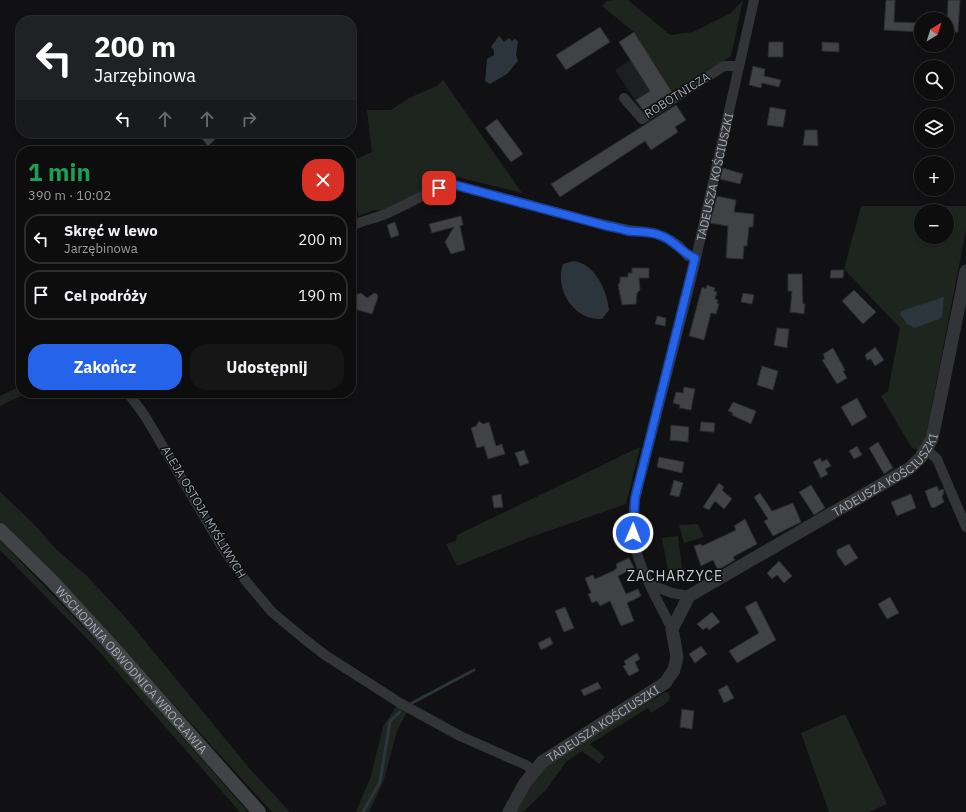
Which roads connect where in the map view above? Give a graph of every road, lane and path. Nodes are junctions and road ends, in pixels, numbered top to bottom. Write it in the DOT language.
graph roads {
  1 [pos="754,0"];
  2 [pos="738,66"];
  3 [pos="624,98"];
  4 [pos="356,224"];
  5 [pos="695,258"];
  6 [pos="966,271"];
  7 [pos="132,398"];
  8 [pos="927,450"];
  9 [pos="966,527"];
  10 [pos="0,530"];
  11 [pos="651,585"];
  12 [pos="689,596"];
  13 [pos="672,629"];
  14 [pos="534,771"];
  15 [pos="259,812"];
  16 [pos="509,812"];
  1 -- 2 [label="street, TADEUSZA KOŚCIUSZKI"];
  2 -- 3 [label="street, ROBOTNICZA"];
  2 -- 5 [label="street, TADEUSZA KOŚCIUSZKI"];
  4 -- 5 [label="street"];
  5 -- 11 [label="street, TADEUSZA KOŚCIUSZKI"];
  6 -- 8 [label="street, TADEUSZA KOŚCIUSZKI"];
  7 -- 14 [label="street, ALEJA OSTOJA MYŚLIWYCH"];
  8 -- 9 [label="street"];
  8 -- 12 [label="street, TADEUSZA KOŚCIUSZKI"];
  10 -- 15 [label="main road, WSCHODNIA OBWODNICA WROCŁAWIA"];
  11 -- 12 [label="street"];
  11 -- 13 [label="street, TADEUSZA KOŚCIUSZKI"];
  12 -- 13 [label="street"];
  13 -- 14 [label="street, TADEUSZA KOŚCIUSZKI"];
  14 -- 16 [label="street, TADEUSZA KOŚCIUSZKI"];
}
